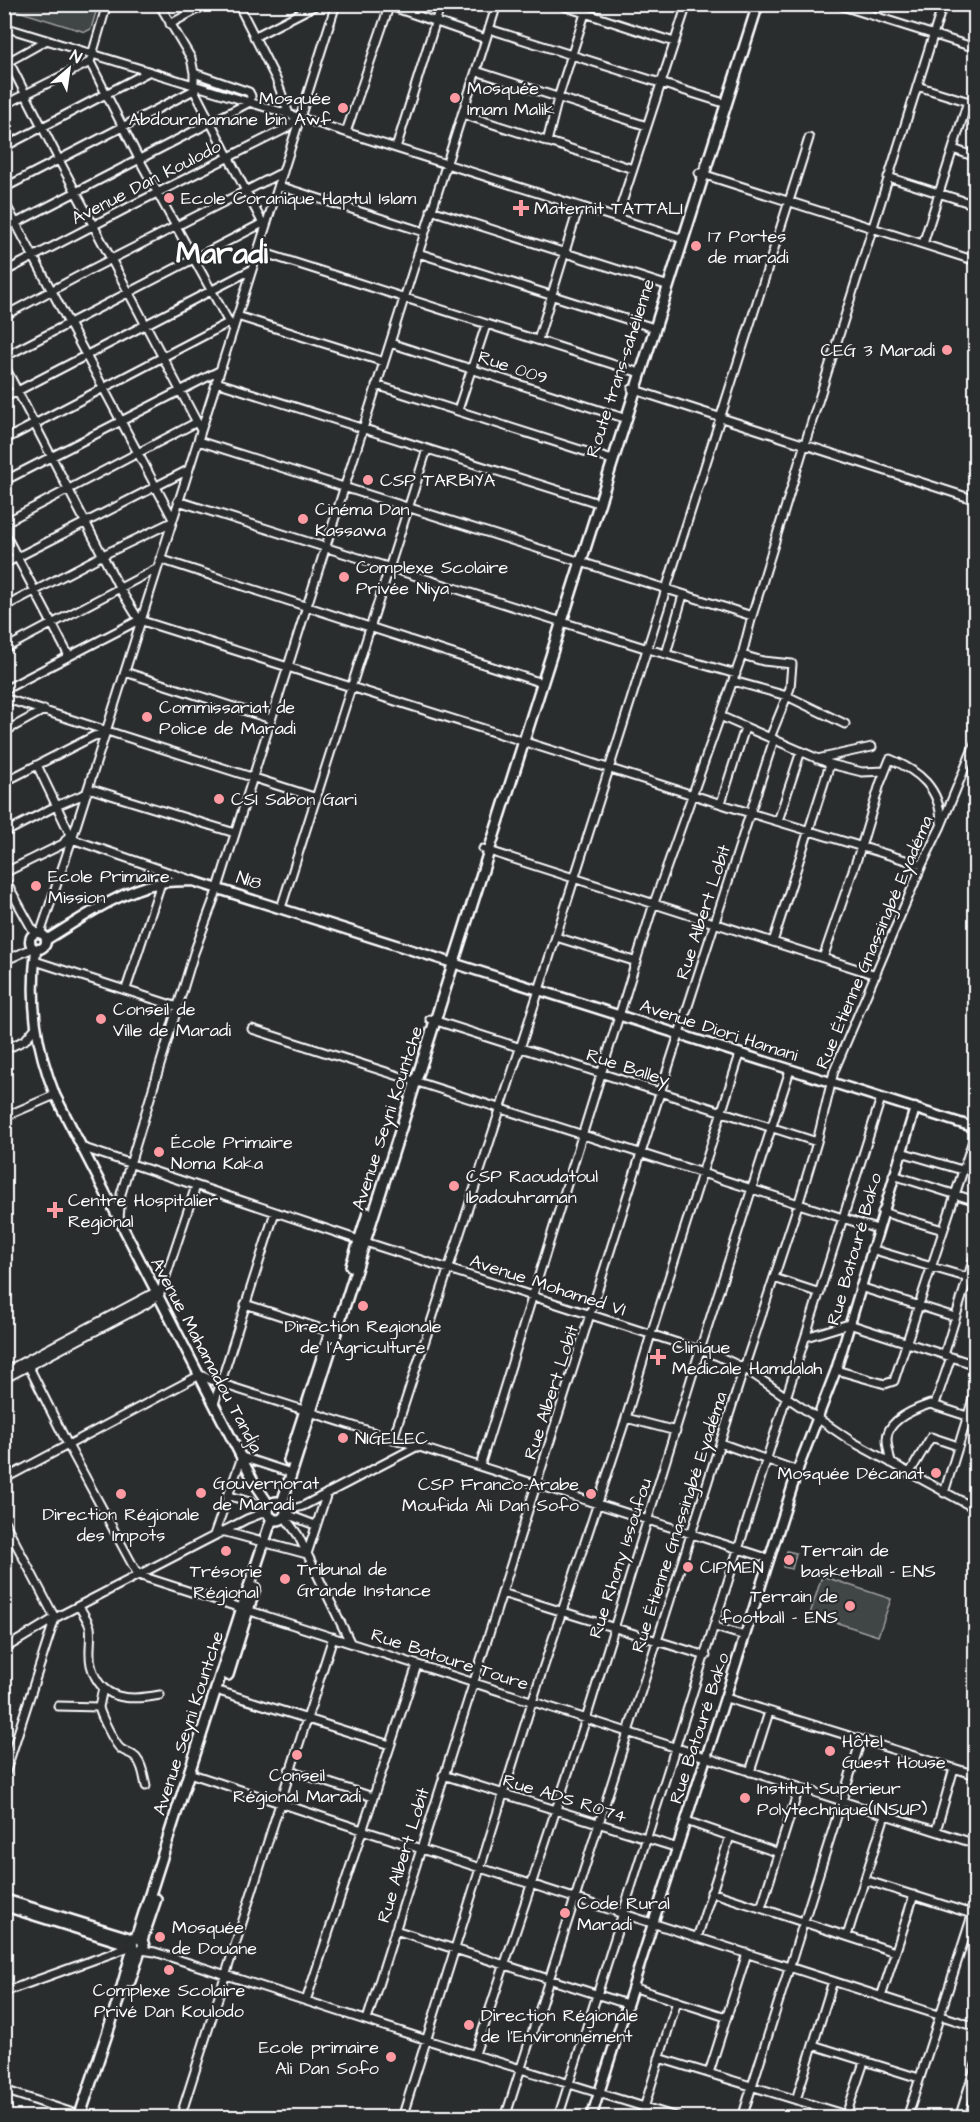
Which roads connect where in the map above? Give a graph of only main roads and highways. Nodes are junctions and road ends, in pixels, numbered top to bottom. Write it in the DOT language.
graph roads {
  1 [pos="753,4"];
  2 [pos="758,4"];
  3 [pos="724,103"];
  4 [pos="667,285"];
  5 [pos="634,390"];
  6 [pos="625,418"];
  7 [pos="579,562"];
  8 [pos="522,739"];
  9 [pos="40,936"];
  10 [pos="35,948"];
  11 [pos="451,961"];
  12 [pos="915,1108"];
  13 [pos="975,1130"];
  14 [pos="277,1511"];
  15 [pos="245,1609"];
  16 [pos="192,1774"];
  17 [pos="4,1899"];
  18 [pos="4,1906"];
  19 [pos="138,1944"];
  20 [pos="83,2117"];
  21 [pos="591,2118"];
  1 -- 3 [label="highway, Route trans-sahélienne"];
  2 -- 3 [label="highway, Route trans-sahélienne"];
  3 -- 4 [label="highway, Route trans-sahélienne"];
  4 -- 5 [label="highway, Route trans-sahélienne"];
  4 -- 5 [label="highway, Route trans-sahélienne"];
  5 -- 6 [label="highway, Route trans-sahélienne"];
  6 -- 7 [label="highway, Route trans-sahélienne"];
  6 -- 7 [label="highway, Route trans-sahélienne"];
  7 -- 8 [label="highway, Route trans-sahélienne"];
  8 -- 11 [label="highway, Avenue Seyni Kountche"];
  9 -- 10 [label="main road, N18"];
  9 -- 10 [label="main road, Avenue Mahamadou Tandja"];
  9 -- 11 [label="main road, N18"];
  10 -- 14 [label="main road, Avenue Mahamadou Tandja"];
  11 -- 12 [label="main road, Avenue Diori Hamani"];
  11 -- 14 [label="highway, Avenue Seyni Kountche"];
  12 -- 13 [label="main road, Avenue Diori Hamani"];
  12 -- 21 [label="main road, Rue Batouré Bako"];
  14 -- 15 [label="highway, Avenue Seyni Kountche"];
  15 -- 16 [label="highway, Avenue Seyni Kountche"];
  15 -- 16 [label="highway, Avenue Seyni Kountche"];
  16 -- 19 [label="highway, Avenue Seyni Kountche"];
  17 -- 19 [label="main road"];
  18 -- 19 [label="main road"];
  19 -- 20 [label="highway, Avenue Seyni Kountche"];
}
